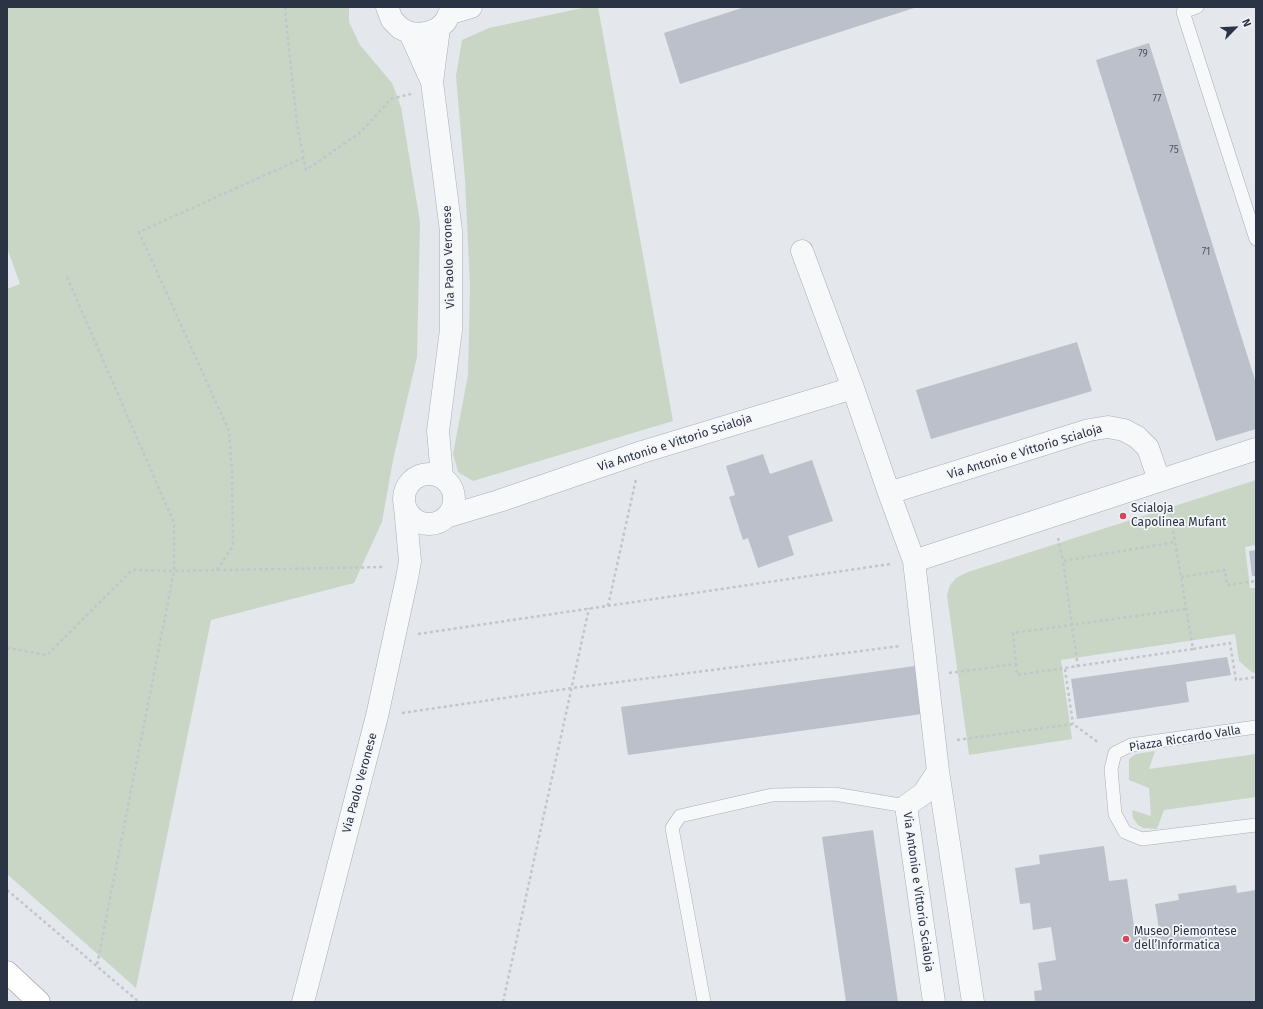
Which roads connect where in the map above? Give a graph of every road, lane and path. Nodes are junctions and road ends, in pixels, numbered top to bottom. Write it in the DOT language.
graph roads {
  1 [pos="286,7"];
  2 [pos="387,7"];
  3 [pos="471,7"];
  4 [pos="1197,7"];
  5 [pos="447,16"];
  6 [pos="410,33"];
  7 [pos="424,87"];
  8 [pos="303,158"];
  9 [pos="1256,239"];
  10 [pos="802,251"];
  11 [pos="67,277"];
  12 [pos="853,388"];
  13 [pos="438,431"];
  14 [pos="1256,449"];
  15 [pos="642,452"];
  16 [pos="418,477"];
  17 [pos="1159,480"];
  18 [pos="448,484"];
  19 [pos="889,493"];
  20 [pos="499,502"];
  21 [pos="405,507"];
  22 [pos="443,520"];
  23 [pos="1175,542"];
  24 [pos="914,560"];
  25 [pos="410,561"];
  26 [pos="384,567"];
  27 [pos="217,570"];
  28 [pos="174,571"];
  29 [pos="1181,577"];
  30 [pos="1256,581"];
  31 [pos="608,606"];
  32 [pos="589,608"];
  33 [pos="1186,609"];
  34 [pos="1072,626"];
  35 [pos="394,637"];
  36 [pos="923,643"];
  37 [pos="7,648"];
  38 [pos="1193,649"];
  39 [pos="1016,664"];
  40 [pos="1078,667"];
  41 [pos="1065,669"];
  42 [pos="928,677"];
  43 [pos="1256,677"];
  44 [pos="572,688"];
  45 [pos="377,716"];
  46 [pos="1073,724"];
  47 [pos="1256,727"];
  48 [pos="935,743"];
  49 [pos="1115,753"];
  50 [pos="938,771"];
  51 [pos="906,806"];
  52 [pos="1256,825"];
  53 [pos="7,890"];
  54 [pos="97,965"];
  55 [pos="7,972"];
  56 [pos="39,1002"];
  57 [pos="139,1002"];
  58 [pos="303,1002"];
  59 [pos="503,1002"];
  60 [pos="704,1002"];
  61 [pos="934,1002"];
  62 [pos="973,1002"];
  1 -- 8 [label="path"];
  2 -- 6 [label="street"];
  3 -- 5 [label="street"];
  4 -- 9 [label="lane"];
  5 -- 6 [label="street"];
  5 -- 7 [label="street, Via Paolo Veronese"];
  6 -- 7 [label="street, Via Paolo Veronese"];
  7 -- 8 [label="path"];
  7 -- 13 [label="street, Via Paolo Veronese"];
  8 -- 27 [label="path"];
  10 -- 12 [label="street"];
  11 -- 28 [label="path"];
  12 -- 15 [label="street, Via Antonio e Vittorio Scialoja"];
  12 -- 19 [label="street"];
  13 -- 16 [label="street, Via Paolo Veronese"];
  13 -- 18 [label="street, Via Paolo Veronese"];
  14 -- 17 [label="street"];
  15 -- 20 [label="street, Via Antonio e Vittorio Scialoja"];
  15 -- 31 [label="path"];
  16 -- 18 [label="street"];
  16 -- 21 [label="street"];
  17 -- 19 [label="street, Via Antonio e Vittorio Scialoja"];
  17 -- 23 [label="path"];
  17 -- 24 [label="street"];
  18 -- 20 [label="street"];
  18 -- 22 [label="street"];
  19 -- 24 [label="street"];
  20 -- 22 [label="street, Via Antonio e Vittorio Scialoja"];
  21 -- 22 [label="street"];
  21 -- 25 [label="street, Via Paolo Veronese"];
  22 -- 25 [label="street, Via Paolo Veronese"];
  23 -- 29 [label="path"];
  23 -- 34 [label="path"];
  24 -- 31 [label="path"];
  24 -- 36 [label="street"];
  25 -- 35 [label="street, Via Paolo Veronese"];
  26 -- 27 [label="path"];
  27 -- 28 [label="path"];
  28 -- 37 [label="path"];
  28 -- 54 [label="path"];
  29 -- 30 [label="path"];
  29 -- 33 [label="path"];
  31 -- 32 [label="path"];
  32 -- 35 [label="path"];
  32 -- 44 [label="path"];
  33 -- 34 [label="path"];
  33 -- 38 [label="path"];
  34 -- 39 [label="path"];
  34 -- 40 [label="path"];
  35 -- 45 [label="street, Via Paolo Veronese"];
  36 -- 42 [label="street"];
  36 -- 44 [label="path"];
  38 -- 40 [label="path"];
  38 -- 43 [label="path"];
  39 -- 41 [label="path"];
  39 -- 42 [label="path"];
  40 -- 41 [label="path"];
  41 -- 46 [label="path"];
  42 -- 48 [label="street"];
  44 -- 45 [label="path"];
  44 -- 59 [label="path"];
  45 -- 58 [label="street, Via Paolo Veronese"];
  46 -- 48 [label="path"];
  46 -- 49 [label="path"];
  47 -- 49 [label="lane, Piazza Riccardo Valla"];
  48 -- 50 [label="street"];
  49 -- 52 [label="lane, Piazza Riccardo Valla"];
  50 -- 51 [label="street, Via Antonio e Vittorio Scialoja"];
  50 -- 62 [label="street"];
  51 -- 60 [label="lane"];
  51 -- 61 [label="street, Via Antonio e Vittorio Scialoja"];
  53 -- 54 [label="path"];
  54 -- 57 [label="path"];
  55 -- 56 [label="highway"];
}
